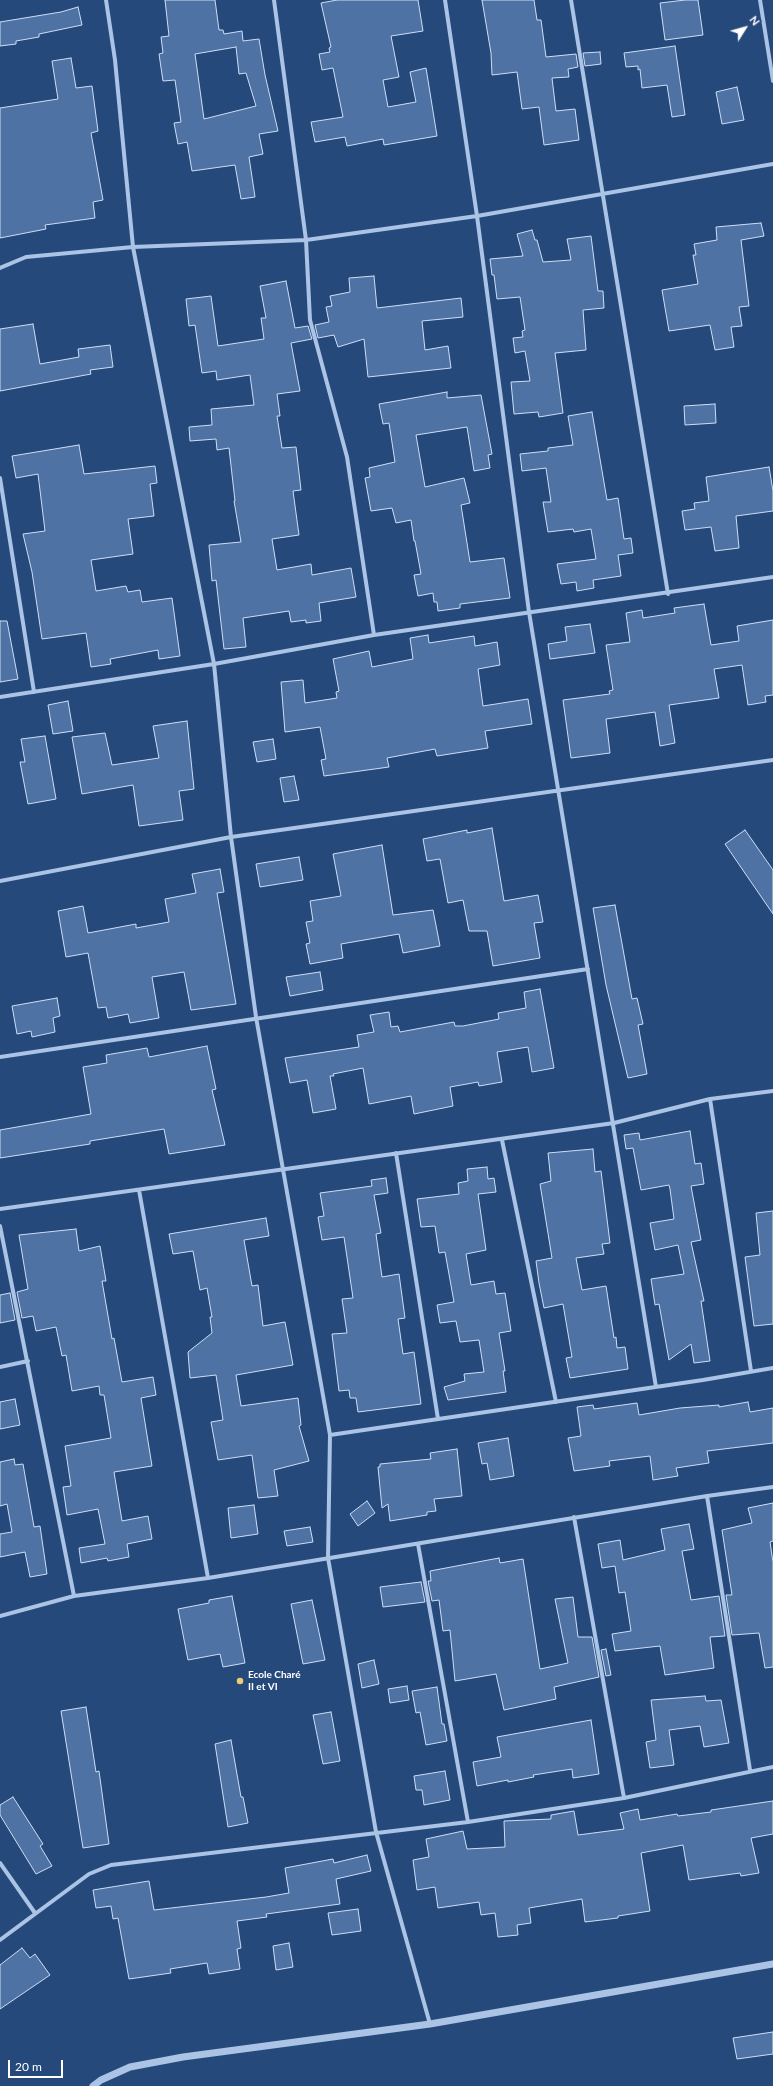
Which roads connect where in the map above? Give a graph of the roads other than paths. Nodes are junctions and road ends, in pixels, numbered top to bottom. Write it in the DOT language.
graph roads {
  1 [pos="106,0"];
  2 [pos="274,0"];
  3 [pos="445,0"];
  4 [pos="571,0"];
  5 [pos="760,0"];
  6 [pos="773,81"];
  7 [pos="773,164"];
  8 [pos="602,194"];
  9 [pos="477,216"];
  10 [pos="306,240"];
  11 [pos="133,247"];
  12 [pos="0,268"];
  13 [pos="0,478"];
  14 [pos="773,578"];
  15 [pos="668,594"];
  16 [pos="529,612"];
  17 [pos="374,635"];
  18 [pos="214,664"];
  19 [pos="34,692"];
  20 [pos="0,697"];
  21 [pos="773,760"];
  22 [pos="557,792"];
  23 [pos="231,837"];
  24 [pos="0,881"];
  25 [pos="588,969"];
  26 [pos="256,1017"];
  27 [pos="0,1056"];
  28 [pos="773,1091"];
  29 [pos="710,1100"];
  30 [pos="614,1123"];
  31 [pos="502,1140"];
  32 [pos="396,1153"];
  33 [pos="283,1170"];
  34 [pos="139,1190"];
  35 [pos="0,1209"];
  36 [pos="0,1226"];
  37 [pos="28,1361"];
  38 [pos="0,1366"];
  39 [pos="773,1368"];
  40 [pos="751,1371"];
  41 [pos="656,1387"];
  42 [pos="556,1402"];
  43 [pos="438,1419"];
  44 [pos="330,1436"];
  45 [pos="773,1486"];
  46 [pos="707,1496"];
  47 [pos="574,1517"];
  48 [pos="418,1544"];
  49 [pos="328,1558"];
  50 [pos="208,1578"];
  51 [pos="74,1596"];
  52 [pos="0,1616"];
  53 [pos="773,1767"];
  54 [pos="750,1770"];
  55 [pos="624,1798"];
  56 [pos="468,1822"];
  57 [pos="376,1832"];
  58 [pos="0,1863"];
  59 [pos="35,1913"];
  60 [pos="0,1940"];
  61 [pos="773,1964"];
  62 [pos="430,2024"];
  63 [pos="93,2086"];
  1 -- 11 [label="street"];
  2 -- 10 [label="street"];
  3 -- 9 [label="street"];
  4 -- 8 [label="street"];
  5 -- 6 [label="street"];
  7 -- 8 [label="street"];
  8 -- 9 [label="street"];
  8 -- 15 [label="street"];
  9 -- 10 [label="street"];
  9 -- 16 [label="street"];
  10 -- 11 [label="street"];
  10 -- 17 [label="street"];
  11 -- 12 [label="street"];
  11 -- 18 [label="street"];
  13 -- 19 [label="street"];
  14 -- 15 [label="street"];
  15 -- 16 [label="street"];
  16 -- 17 [label="street"];
  16 -- 22 [label="street"];
  17 -- 18 [label="street"];
  18 -- 19 [label="street"];
  18 -- 23 [label="street"];
  19 -- 20 [label="street"];
  21 -- 22 [label="street"];
  22 -- 23 [label="street"];
  22 -- 25 [label="street"];
  23 -- 24 [label="street"];
  23 -- 26 [label="street"];
  25 -- 26 [label="street"];
  25 -- 30 [label="street"];
  26 -- 27 [label="street"];
  26 -- 33 [label="street"];
  28 -- 29 [label="street"];
  29 -- 30 [label="street"];
  29 -- 40 [label="street"];
  30 -- 31 [label="street"];
  30 -- 41 [label="street"];
  31 -- 32 [label="street"];
  31 -- 42 [label="street"];
  32 -- 33 [label="street"];
  32 -- 43 [label="street"];
  33 -- 34 [label="street"];
  33 -- 44 [label="street"];
  34 -- 35 [label="street"];
  34 -- 50 [label="street"];
  36 -- 37 [label="street"];
  37 -- 38 [label="street"];
  37 -- 51 [label="street"];
  39 -- 40 [label="street"];
  40 -- 41 [label="street"];
  41 -- 42 [label="street"];
  42 -- 43 [label="street"];
  43 -- 44 [label="street"];
  44 -- 49 [label="street"];
  45 -- 46 [label="street"];
  46 -- 47 [label="street"];
  46 -- 54 [label="street"];
  47 -- 48 [label="street"];
  47 -- 55 [label="street"];
  48 -- 49 [label="street"];
  48 -- 56 [label="street"];
  49 -- 50 [label="street"];
  49 -- 57 [label="street"];
  50 -- 51 [label="street"];
  51 -- 52 [label="street"];
  53 -- 54 [label="street"];
  54 -- 55 [label="street"];
  55 -- 56 [label="street"];
  56 -- 57 [label="street"];
  57 -- 59 [label="street"];
  57 -- 62 [label="street"];
  58 -- 59 [label="street"];
  59 -- 60 [label="street"];
  61 -- 62 [label="street"];
  62 -- 63 [label="street"];
}
